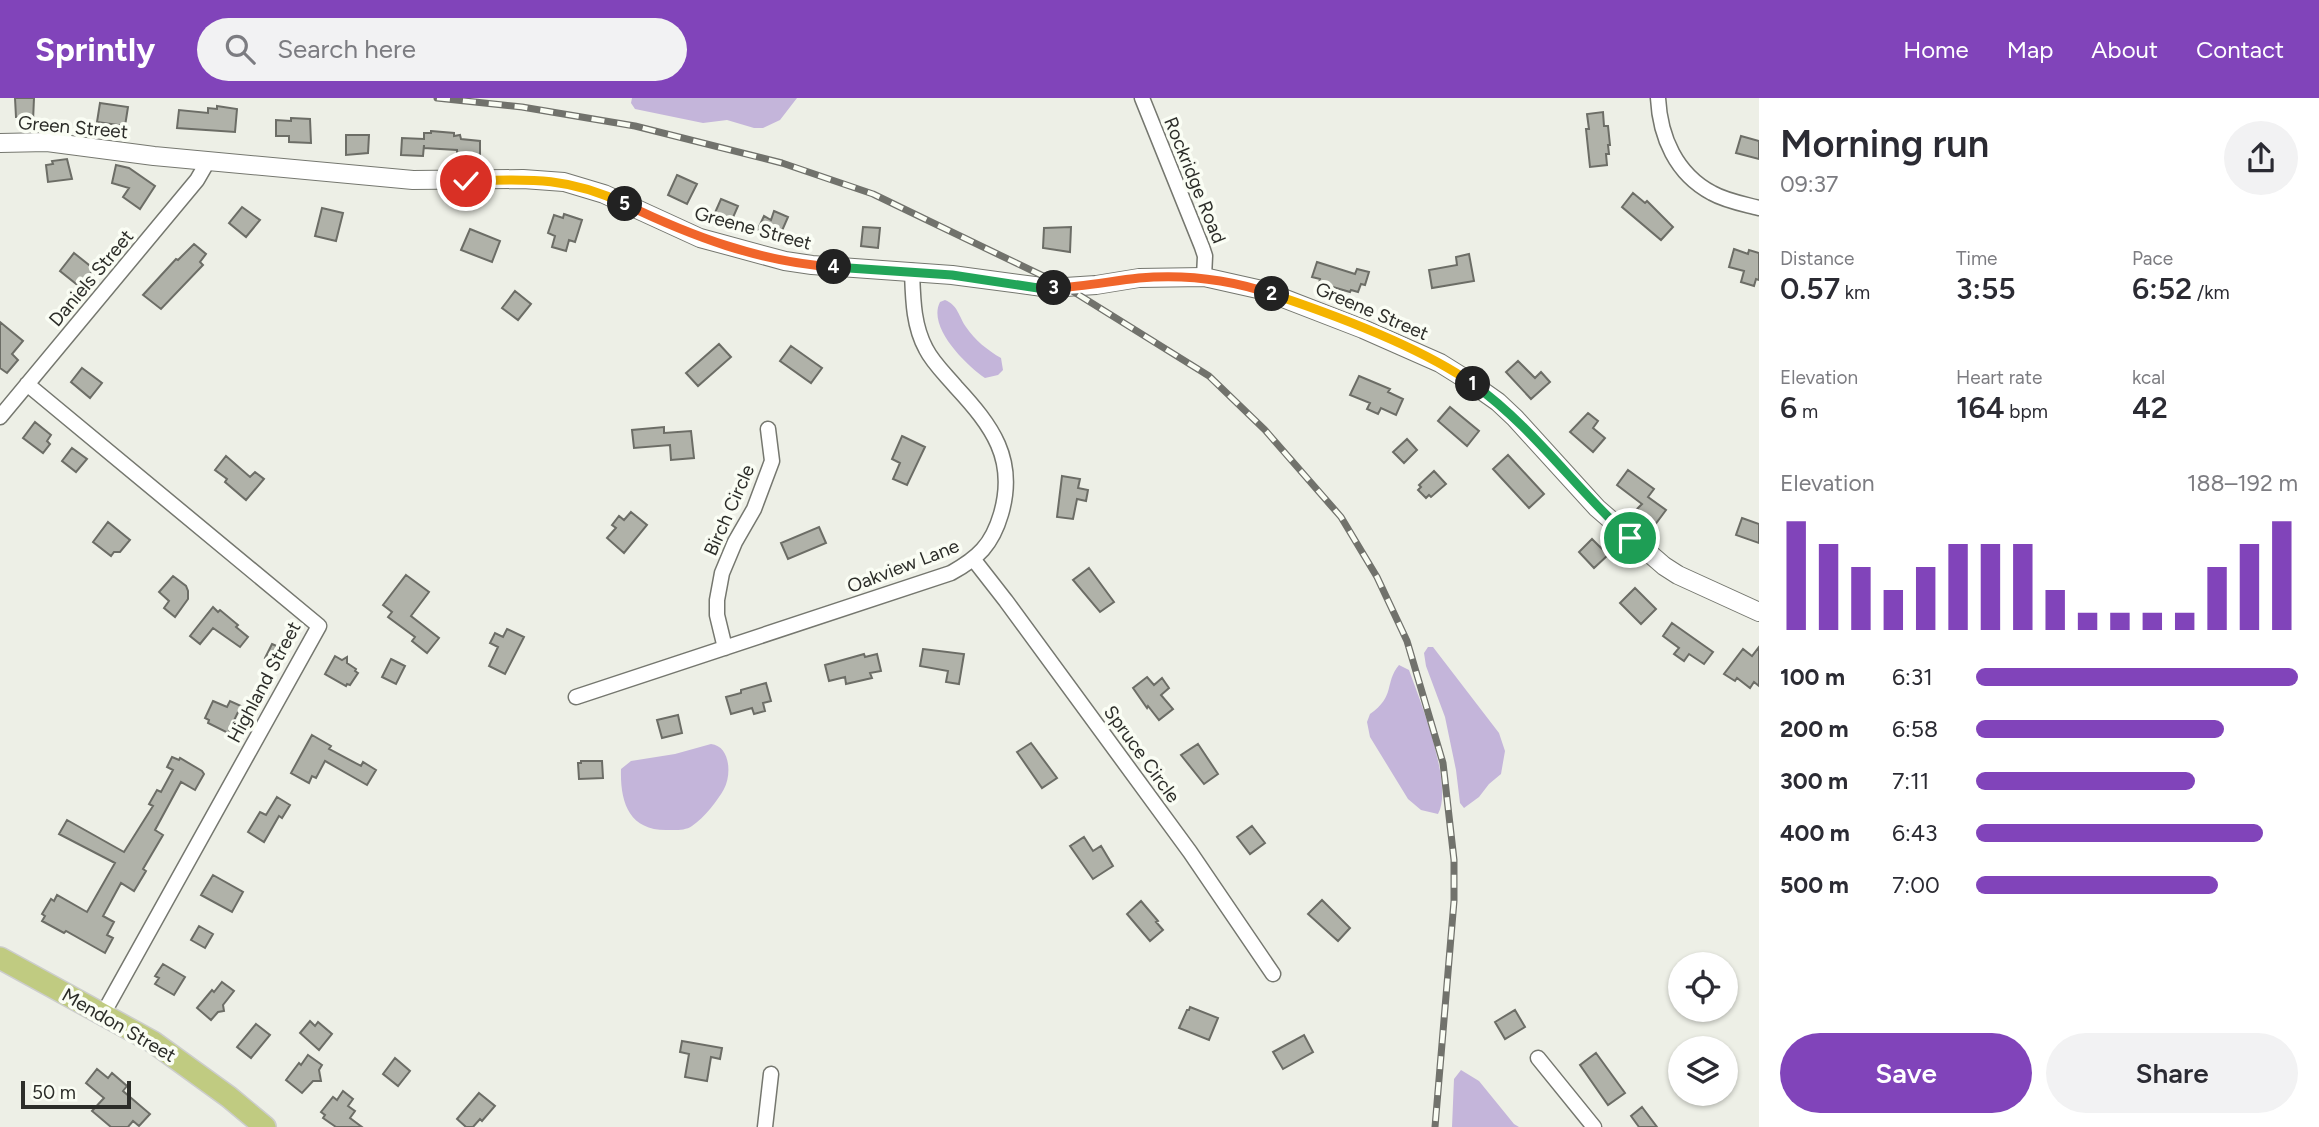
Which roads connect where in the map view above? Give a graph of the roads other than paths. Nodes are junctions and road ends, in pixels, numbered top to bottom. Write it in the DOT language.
graph roads {
  1 [pos="1142,98"];
  2 [pos="1658,98"];
  3 [pos="0,143"];
  4 [pos="143,155"];
  5 [pos="208,160"];
  6 [pos="1759,208"];
  7 [pos="912,271"];
  8 [pos="1204,277"];
  9 [pos="27,384"];
  10 [pos="0,417"];
  11 [pos="768,429"];
  12 [pos="974,560"];
  13 [pos="1759,612"];
  14 [pos="725,648"];
  15 [pos="576,697"];
  16 [pos="0,958"];
  17 [pos="1273,974"];
  18 [pos="103,1014"];
  19 [pos="1538,1058"];
  20 [pos="771,1074"];
  21 [pos="265,1127"];
  22 [pos="765,1127"];
  23 [pos="1594,1127"];
  1 -- 8 [label="street, Rockridge Road"];
  2 -- 6 [label="street"];
  3 -- 4 [label="street, Green Street"];
  4 -- 5 [label="street, Greene Street"];
  5 -- 7 [label="street, Greene Street"];
  5 -- 9 [label="street, Daniels Street"];
  7 -- 8 [label="street, Greene Street"];
  7 -- 12 [label="street, Oakview Lane"];
  8 -- 13 [label="street, Greene Street"];
  9 -- 10 [label="street, Daniels Street"];
  9 -- 18 [label="street, Highland Street"];
  11 -- 14 [label="street, Birch Circle"];
  12 -- 14 [label="street, Oakview Lane"];
  12 -- 17 [label="street, Spruce Circle"];
  14 -- 15 [label="street, Oakview Lane"];
  16 -- 18 [label="main road, Mendon Street"];
  18 -- 21 [label="main road, Mendon Street"];
  19 -- 23 [label="street"];
  20 -- 22 [label="street"];
}
